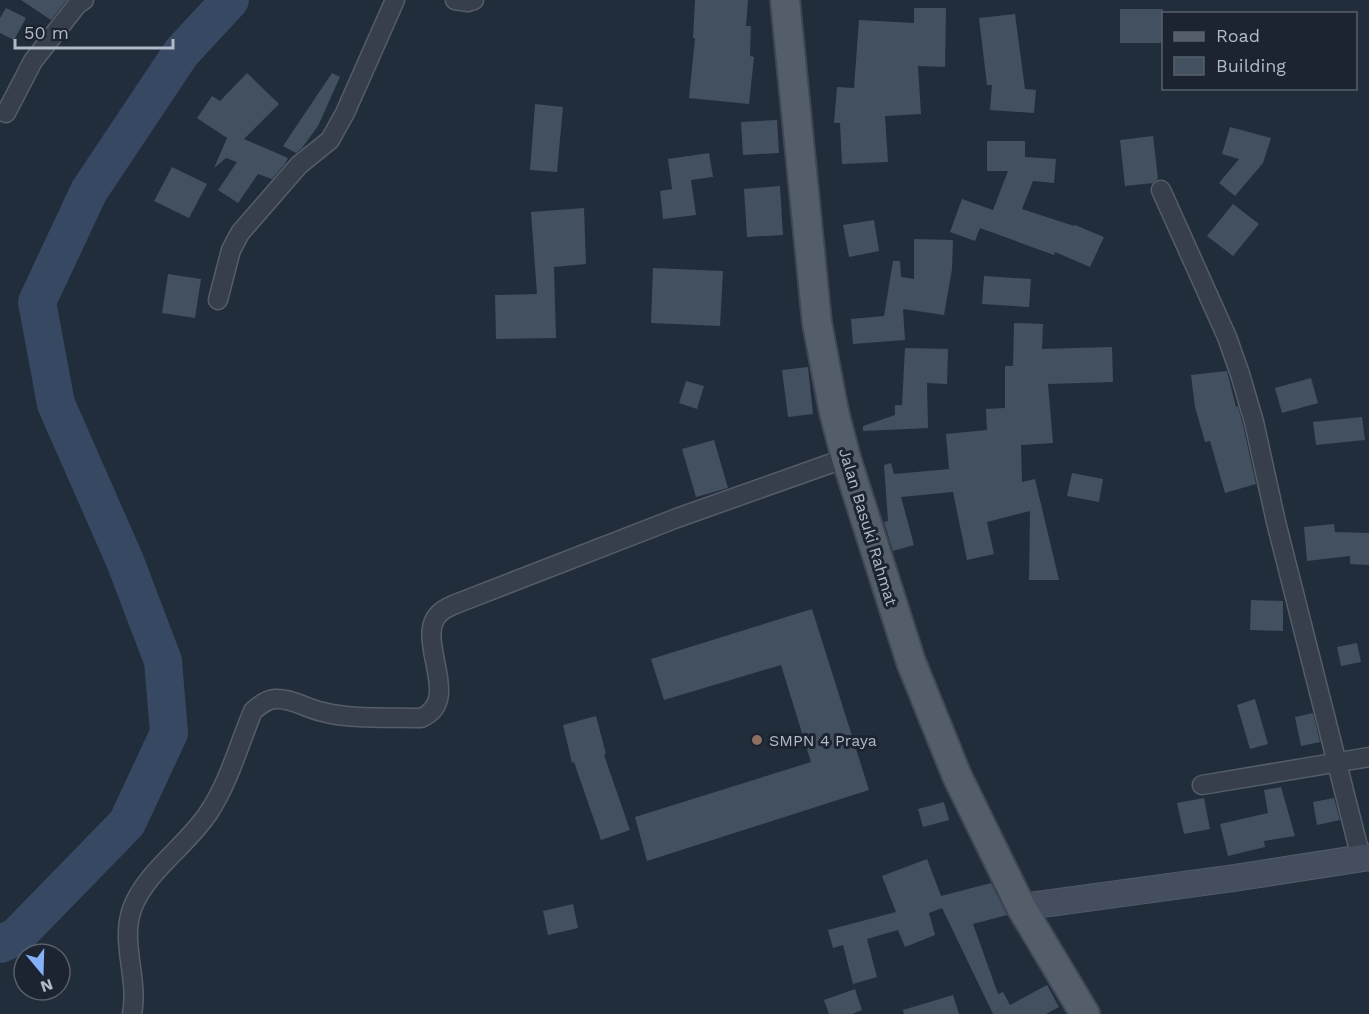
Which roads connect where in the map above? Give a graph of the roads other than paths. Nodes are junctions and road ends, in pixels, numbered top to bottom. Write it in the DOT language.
graph roads {
  1 [pos="84,0"];
  2 [pos="395,0"];
  3 [pos="455,0"];
  4 [pos="474,0"];
  5 [pos="784,0"];
  6 [pos="6,113"];
  7 [pos="1161,190"];
  8 [pos="218,300"];
  9 [pos="846,458"];
  10 [pos="1369,758"];
  11 [pos="1337,762"];
  12 [pos="1202,785"];
  13 [pos="1365,857"];
  14 [pos="1021,907"];
  15 [pos="132,1014"];
  16 [pos="1085,1014"];
  1 -- 6 [label="street"];
  2 -- 8 [label="street"];
  3 -- 4 [label="street"];
  5 -- 9 [label="main road, Jalan Basuki Rahmat"];
  7 -- 11 [label="street"];
  9 -- 14 [label="main road, Jalan Basuki Rahmat"];
  9 -- 15 [label="street"];
  10 -- 11 [label="street"];
  11 -- 12 [label="street"];
  11 -- 13 [label="street"];
  13 -- 14 [label="main road"];
  14 -- 16 [label="main road, Jalan Basuki Rahmat"];
}
